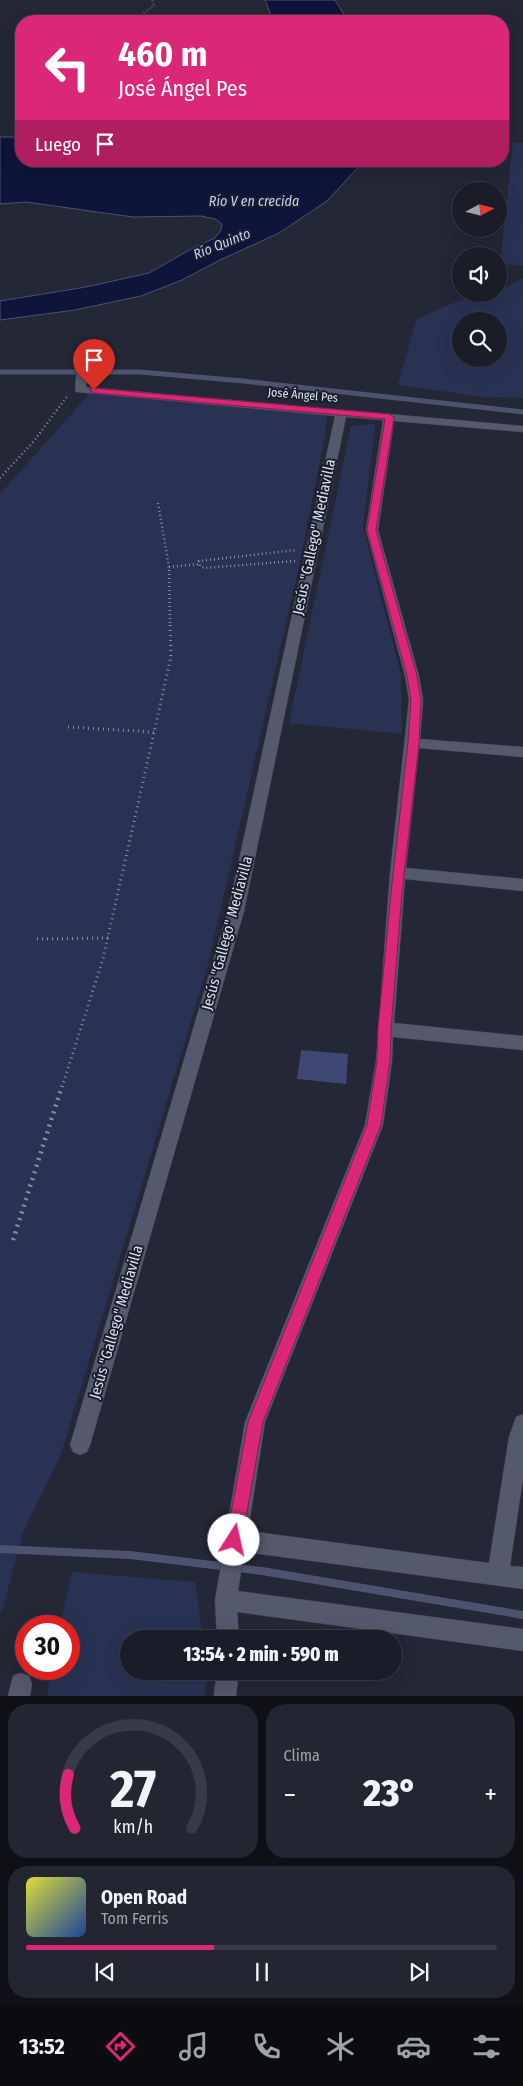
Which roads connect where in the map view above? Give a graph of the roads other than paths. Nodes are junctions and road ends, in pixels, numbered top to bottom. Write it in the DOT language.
graph roads {
  1 [pos="88,355"];
  2 [pos="340,412"];
  3 [pos="389,417"];
  4 [pos="523,429"];
  5 [pos="413,743"];
  6 [pos="523,752"];
  7 [pos="398,873"];
  8 [pos="523,885"];
  9 [pos="385,1029"];
  10 [pos="523,1043"];
  11 [pos="523,1424"];
  12 [pos="80,1444"];
  13 [pos="234,1540"];
  14 [pos="498,1575"];
  15 [pos="523,1578"];
  16 [pos="226,1600"];
  17 [pos="228,1630"];
  18 [pos="523,1640"];
  19 [pos="227,1680"];
  20 [pos="225,1696"];
  1 -- 2 [label="street, José Ángel Pes"];
  2 -- 3 [label="street, José Ángel Pes"];
  2 -- 12 [label="street, Jesús \"Gallego\" Mediavilla"];
  3 -- 4 [label="street, José Ángel Pes"];
  3 -- 5 [label="street"];
  5 -- 6 [label="street"];
  5 -- 7 [label="street"];
  7 -- 8 [label="street"];
  7 -- 9 [label="street"];
  9 -- 10 [label="street"];
  9 -- 13 [label="street"];
  11 -- 14 [label="street"];
  13 -- 14 [label="street"];
  13 -- 16 [label="street"];
  14 -- 15 [label="street"];
  16 -- 17 [label="street"];
  16 -- 18 [label="street"];
  19 -- 20 [label="street"];
}
